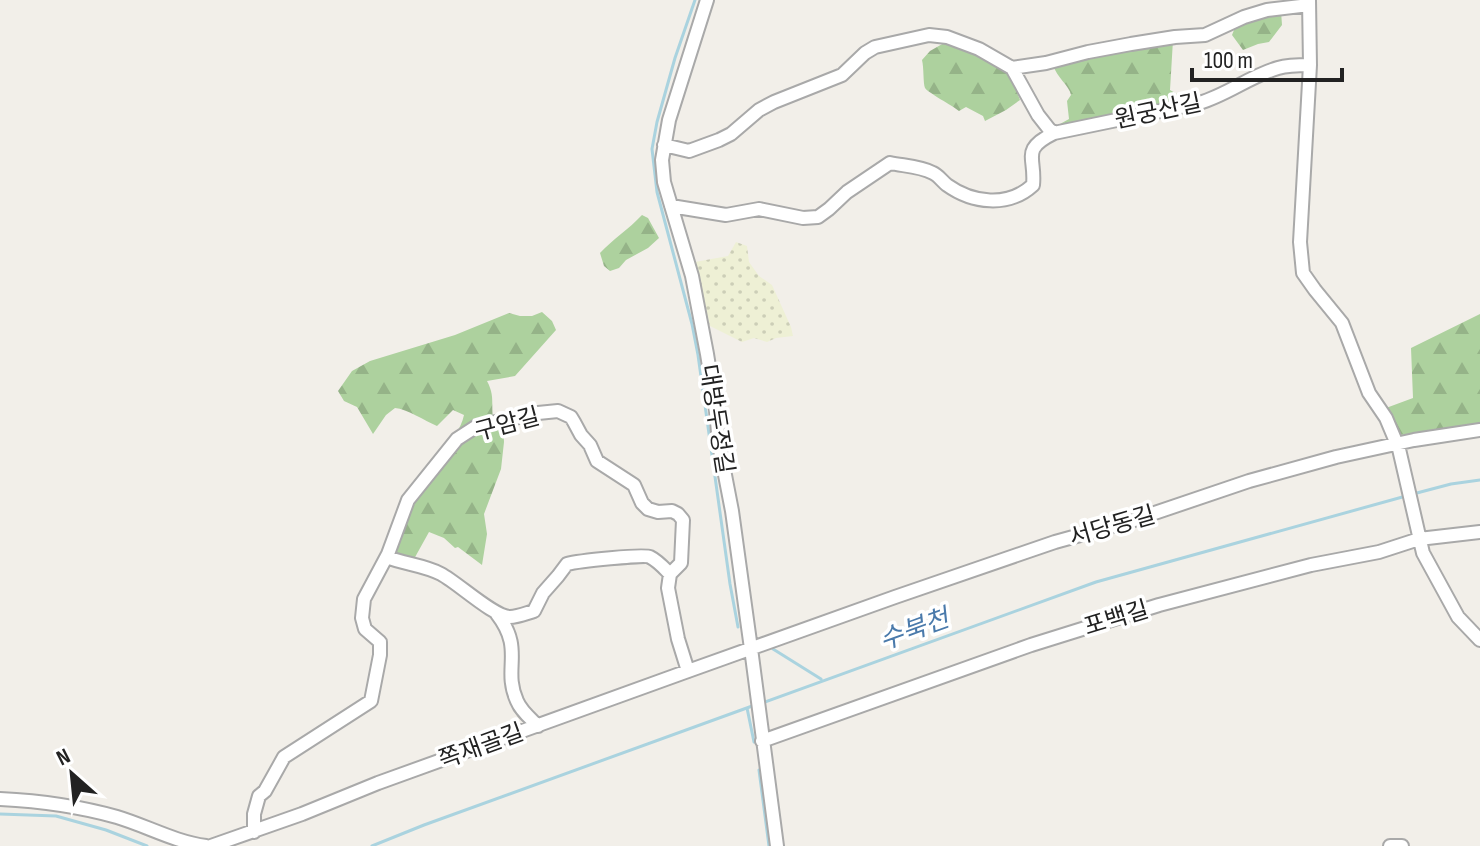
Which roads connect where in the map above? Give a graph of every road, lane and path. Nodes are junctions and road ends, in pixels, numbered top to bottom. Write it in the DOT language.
graph roads {
  1 [pos="707,0"];
  2 [pos="1309,2"];
  3 [pos="1310,65"];
  4 [pos="1012,68"];
  5 [pos="1054,133"];
  6 [pos="664,145"];
  7 [pos="671,206"];
  8 [pos="1480,430"];
  9 [pos="1397,446"];
  10 [pos="1480,532"];
  11 [pos="1418,536"];
  12 [pos="387,557"];
  13 [pos="670,574"];
  14 [pos="497,614"];
  15 [pos="1480,640"];
  16 [pos="752,652"];
  17 [pos="688,671"];
  18 [pos="538,726"];
  19 [pos="762,741"];
  20 [pos="0,799"];
  21 [pos="254,832"];
  22 [pos="200,846"];
  23 [pos="209,846"];
  24 [pos="777,846"];
  25 [pos="1390,846"];
  26 [pos="1402,846"];
  1 -- 6 [label="street, 대방두정길"];
  2 -- 3 [label="street"];
  2 -- 4 [label="street"];
  3 -- 5 [label="street, 원궁산길"];
  3 -- 9 [label="street"];
  4 -- 5 [label="street"];
  4 -- 6 [label="street"];
  5 -- 7 [label="street"];
  6 -- 7 [label="street, 대방두정길"];
  7 -- 16 [label="street, 대방두정길"];
  8 -- 9 [label="street, 서당동길"];
  9 -- 11 [label="street"];
  9 -- 16 [label="street, 서당동길"];
  10 -- 11 [label="street, 포백길"];
  11 -- 15 [label="street"];
  11 -- 19 [label="street, 포백길"];
  12 -- 13 [label="street, 구암길"];
  12 -- 14 [label="street"];
  12 -- 21 [label="street, 구암길"];
  13 -- 14 [label="street"];
  13 -- 17 [label="street, 구암길"];
  14 -- 18 [label="street"];
  16 -- 17 [label="street, 쪽재골길"];
  16 -- 19 [label="street, 대방두정길"];
  17 -- 18 [label="street, 쪽재골길"];
  18 -- 21 [label="street, 쪽재골길"];
  19 -- 24 [label="street, 대방두정길"];
  20 -- 22 [label="street, 쪽재골길"];
  21 -- 23 [label="street, 쪽재골길"];
  22 -- 23 [label="street, 쪽재골길"];
  25 -- 26 [label="street"];
}
